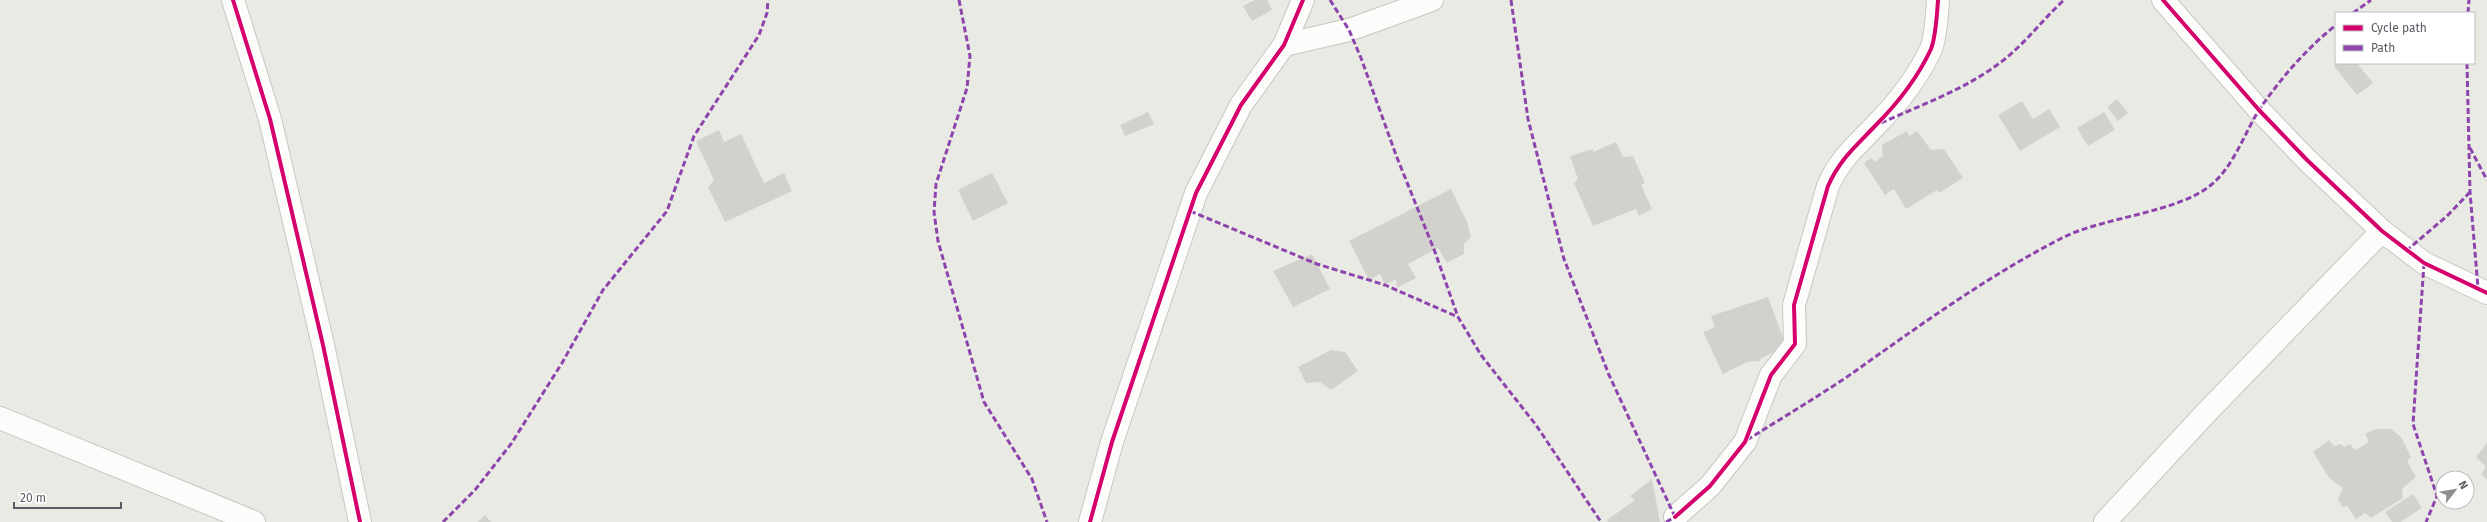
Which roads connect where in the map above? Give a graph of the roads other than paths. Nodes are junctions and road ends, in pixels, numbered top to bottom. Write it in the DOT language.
graph roads {
  1 [pos="233,0"];
  2 [pos="1303,0"];
  3 [pos="1432,0"];
  4 [pos="1938,0"];
  5 [pos="2163,0"];
  6 [pos="1284,45"];
  7 [pos="2382,231"];
  8 [pos="2487,293"];
  9 [pos="0,418"];
  10 [pos="1675,517"];
  11 [pos="254,522"];
  12 [pos="360,522"];
  13 [pos="1090,522"];
  14 [pos="2105,522"];
  1 -- 12 [label="street"];
  2 -- 6 [label="street"];
  3 -- 6 [label="street"];
  4 -- 10 [label="street"];
  5 -- 7 [label="street"];
  6 -- 13 [label="street"];
  7 -- 8 [label="street"];
  7 -- 14 [label="street"];
  9 -- 11 [label="street"];
}
